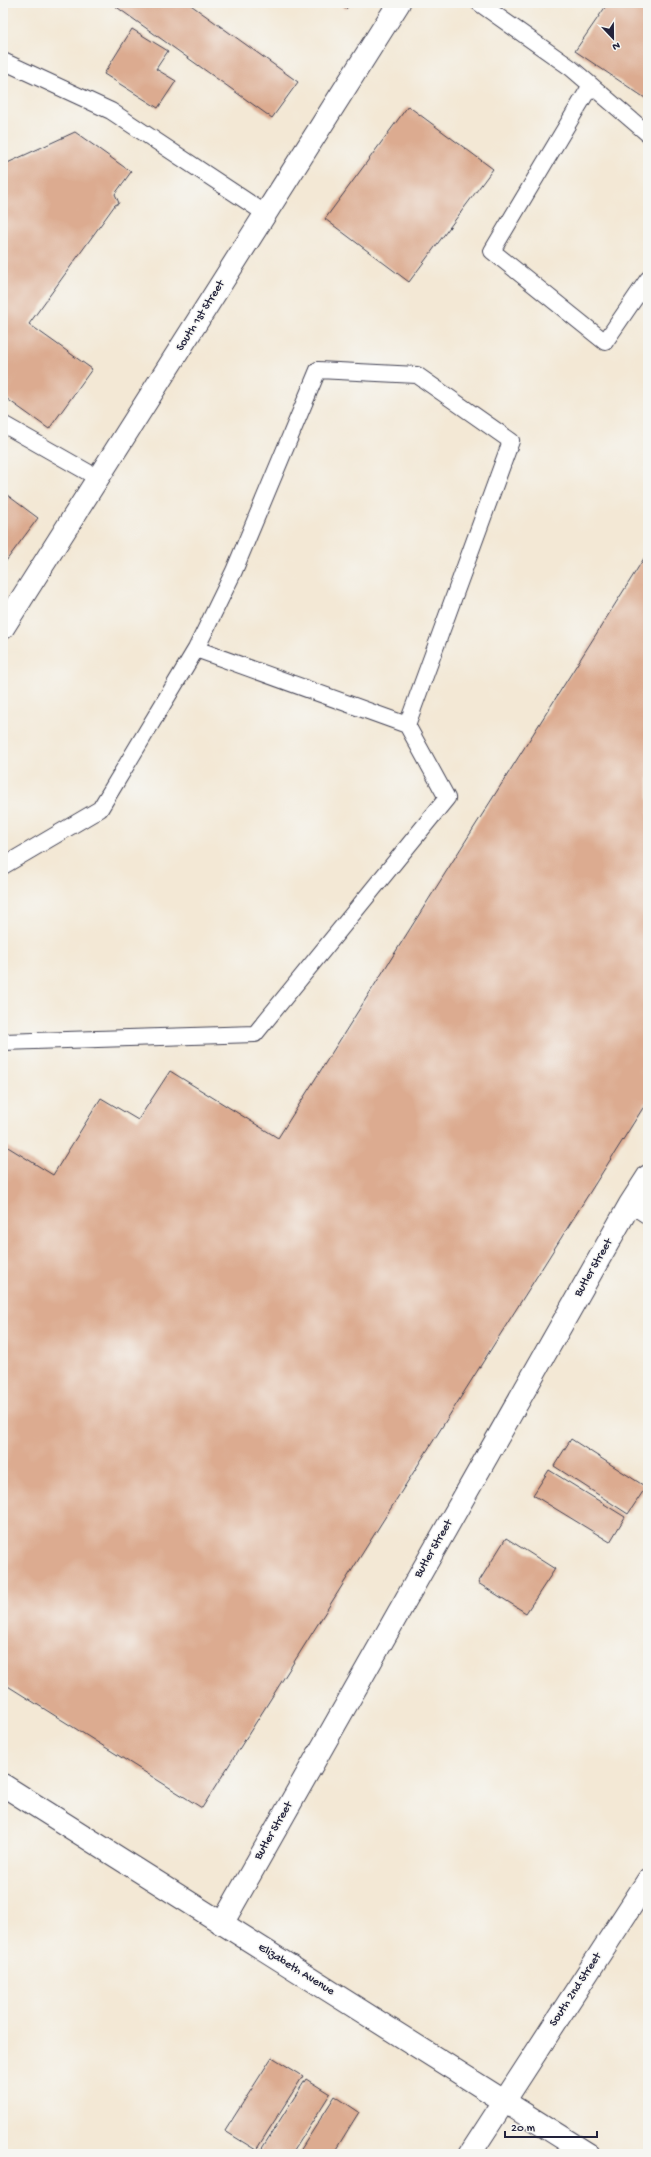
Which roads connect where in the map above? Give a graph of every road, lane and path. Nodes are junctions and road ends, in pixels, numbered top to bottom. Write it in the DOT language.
graph roads {
  1 [pos="399,3"];
  2 [pos="479,3"];
  3 [pos="3,62"];
  4 [pos="591,85"];
  5 [pos="648,134"];
  6 [pos="266,214"];
  7 [pos="648,279"];
  8 [pos="3,424"];
  9 [pos="98,478"];
  10 [pos="3,628"];
  11 [pos="196,649"];
  12 [pos="407,725"];
  13 [pos="3,866"];
  14 [pos="3,1042"];
  15 [pos="648,1176"];
  16 [pos="630,1204"];
  17 [pos="648,1216"];
  18 [pos="3,1785"];
  19 [pos="648,1880"];
  20 [pos="222,1924"];
  21 [pos="504,2100"];
  22 [pos="470,2154"];
  23 [pos="588,2154"];
  1 -- 6 [label="street, South 1st Street"];
  2 -- 4 [label="lane"];
  3 -- 6 [label="lane"];
  4 -- 5 [label="lane"];
  4 -- 7 [label="lane"];
  6 -- 9 [label="street, South 1st Street"];
  8 -- 9 [label="lane"];
  9 -- 10 [label="street, South 1st Street"];
  11 -- 12 [label="lane"];
  11 -- 12 [label="lane"];
  11 -- 13 [label="lane"];
  12 -- 14 [label="lane"];
  15 -- 16 [label="street, Butler Street"];
  16 -- 17 [label="lane"];
  16 -- 20 [label="street, Butler Street"];
  18 -- 20 [label="street, Elizabeth Avenue"];
  19 -- 21 [label="street, South 2nd Street"];
  20 -- 21 [label="street, Elizabeth Avenue"];
  21 -- 22 [label="street, South 2nd Street"];
  21 -- 23 [label="street, Elizabeth Avenue"];
}
